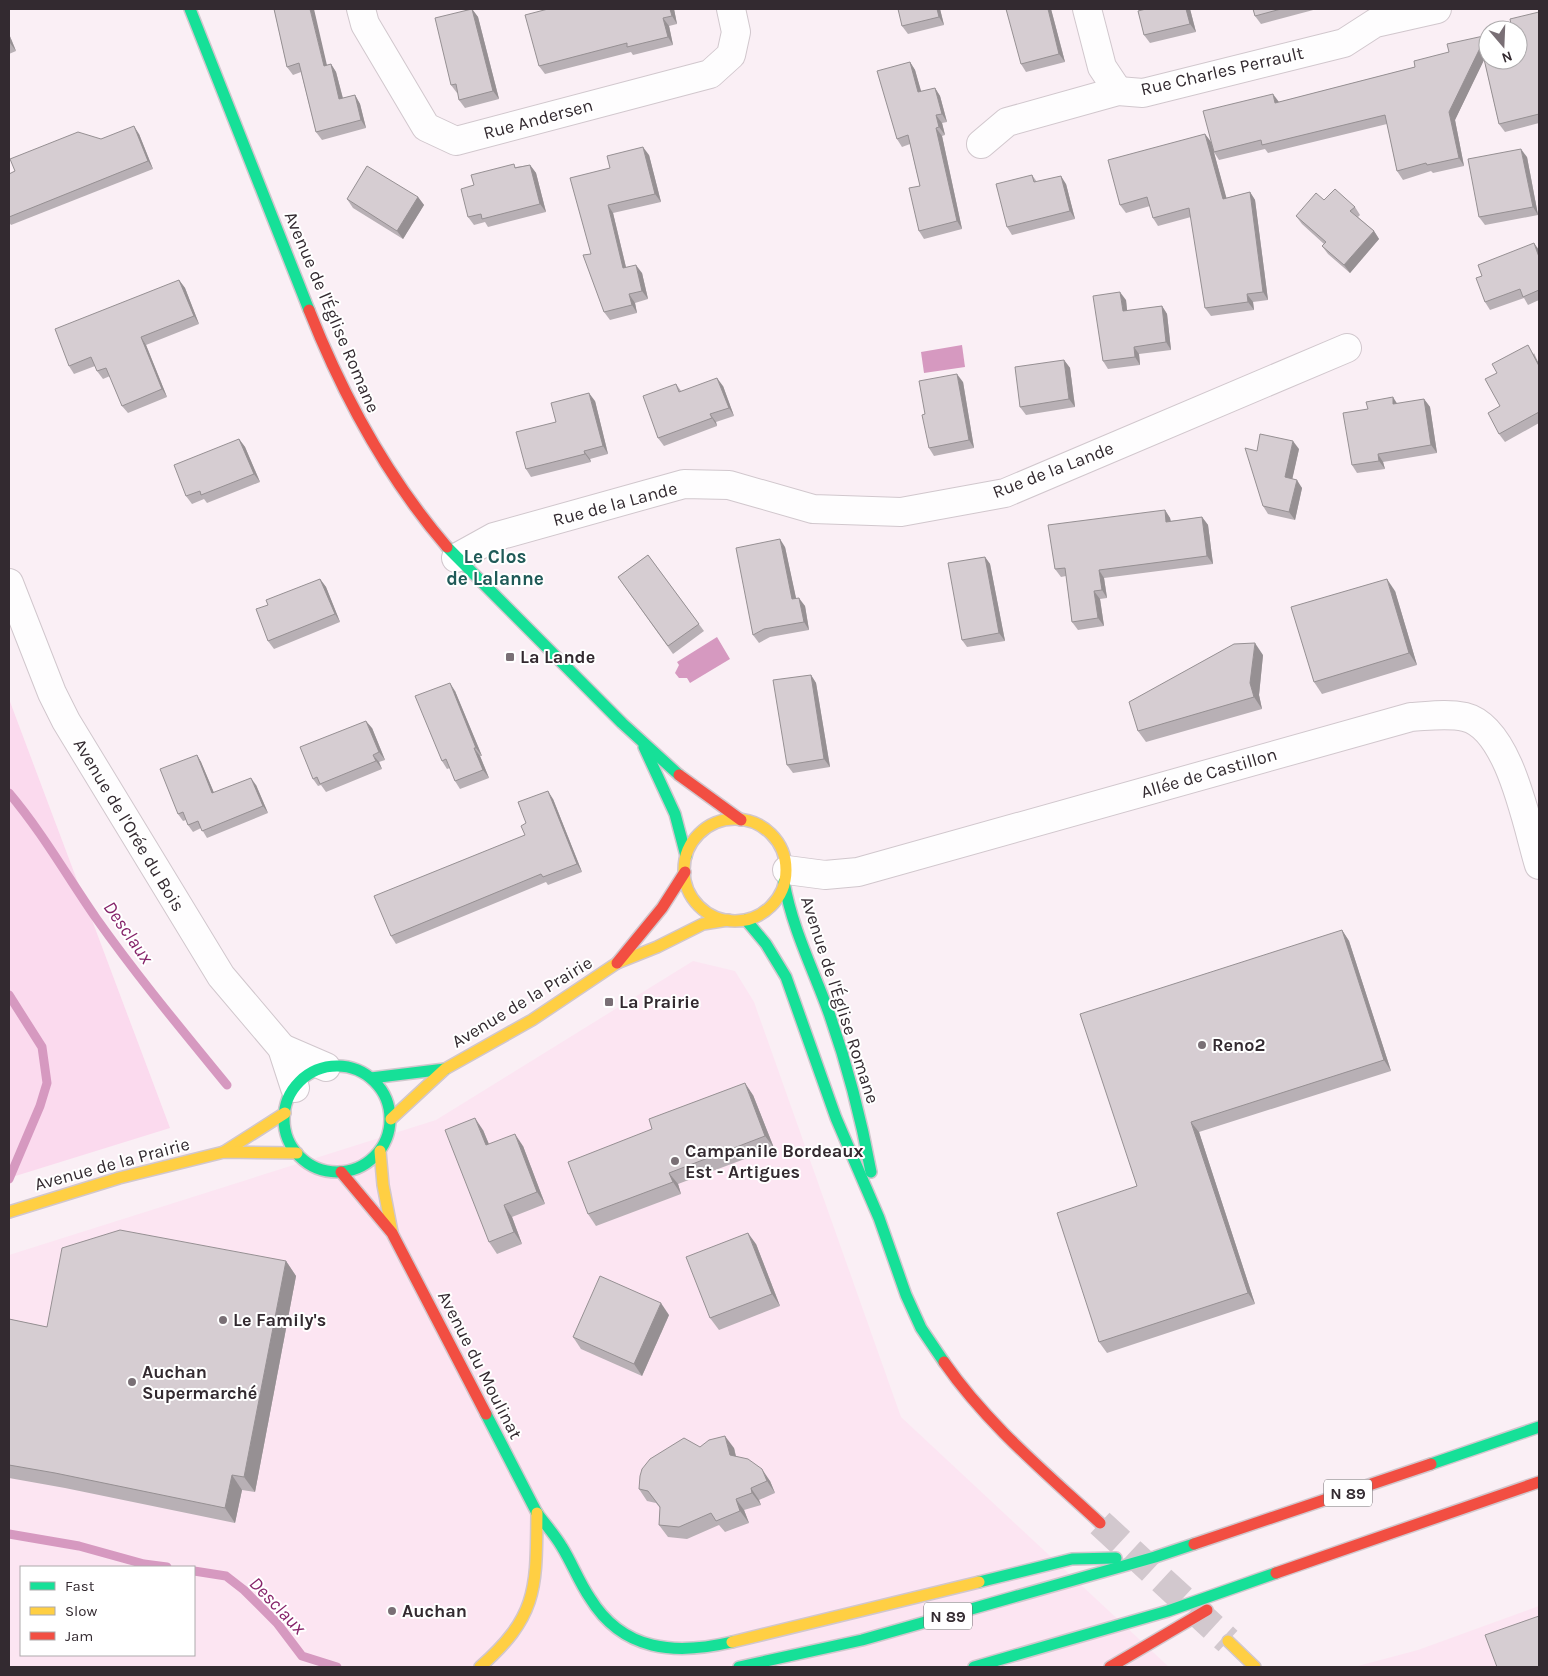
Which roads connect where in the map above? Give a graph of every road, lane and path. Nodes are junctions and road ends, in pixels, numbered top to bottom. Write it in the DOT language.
graph roads {
  1 [pos="190,9"];
  2 [pos="361,9"];
  3 [pos="731,9"];
  4 [pos="1087,9"];
  5 [pos="1437,9"];
  6 [pos="1118,91"];
  7 [pos="981,144"];
  8 [pos="1347,348"];
  9 [pos="456,558"];
  10 [pos="9,583"];
  11 [pos="643,746"];
  12 [pos="741,820"];
  13 [pos="686,856"];
  14 [pos="1539,865"];
  15 [pos="685,872"];
  16 [pos="786,876"];
  17 [pos="728,920"];
  18 [pos="746,920"];
  19 [pos="617,963"];
  20 [pos="282,1048"];
  21 [pos="326,1067"];
  22 [pos="445,1069"];
  23 [pos="371,1078"];
  24 [pos="295,1088"];
  25 [pos="285,1113"];
  26 [pos="391,1118"];
  27 [pos="380,1151"];
  28 [pos="224,1152"];
  29 [pos="296,1153"];
  30 [pos="341,1172"];
  31 [pos="9,1212"];
  32 [pos="879,1218"];
  33 [pos="392,1233"];
  34 [pos="1539,1427"];
  35 [pos="1539,1482"];
  36 [pos="537,1513"];
  37 [pos="1100,1523"];
  38 [pos="1155,1557"];
  39 [pos="1256,1581"];
  40 [pos="1228,1642"];
  41 [pos="480,1667"];
  42 [pos="739,1667"];
  43 [pos="974,1667"];
  44 [pos="1110,1667"];
  45 [pos="1255,1667"];
  1 -- 9 [label="main road, Avenue de l'Église Romane"];
  2 -- 3 [label="street, Rue Andersen"];
  4 -- 6 [label="street"];
  5 -- 6 [label="street, Rue Charles Perrault"];
  6 -- 7 [label="street, Rue Charles Perrault"];
  8 -- 9 [label="street, Rue de la Lande"];
  9 -- 11 [label="main road, Avenue de l'Église Romane"];
  10 -- 20 [label="street, Avenue de l'Orée du Bois"];
  11 -- 12 [label="main road, Avenue de l'Église Romane"];
  11 -- 13 [label="main road, Avenue de l'Église Romane"];
  12 -- 13 [label="main road"];
  12 -- 16 [label="main road"];
  13 -- 15 [label="main road"];
  14 -- 16 [label="street, Allée de Castillon"];
  15 -- 17 [label="main road"];
  15 -- 19 [label="main road, Avenue de la Prairie"];
  16 -- 18 [label="main road"];
  16 -- 32 [label="main road, Avenue de l'Église Romane"];
  17 -- 18 [label="main road"];
  17 -- 19 [label="main road, Avenue de la Prairie"];
  18 -- 32 [label="main road, Avenue de l'Église Romane"];
  19 -- 22 [label="main road, Avenue de la Prairie"];
  20 -- 21 [label="street"];
  20 -- 24 [label="street"];
  21 -- 23 [label="main road"];
  21 -- 24 [label="main road"];
  22 -- 23 [label="main road, Avenue de la Prairie"];
  22 -- 26 [label="main road, Avenue de la Prairie"];
  23 -- 26 [label="main road"];
  24 -- 25 [label="main road"];
  25 -- 28 [label="main road, Avenue de la Prairie"];
  25 -- 29 [label="main road"];
  26 -- 27 [label="main road"];
  27 -- 30 [label="main road"];
  27 -- 33 [label="main road, Avenue du Moulinat"];
  28 -- 29 [label="main road, Avenue de la Prairie"];
  28 -- 31 [label="main road, Avenue de la Prairie"];
  29 -- 30 [label="main road"];
  30 -- 33 [label="main road, Avenue du Moulinat"];
  32 -- 37 [label="main road, Avenue de l'Église Romane"];
  33 -- 36 [label="main road, Avenue du Moulinat"];
  34 -- 38 [label="main road, N 89"];
  35 -- 39 [label="main road"];
  36 -- 38 [label="main road, Avenue du Moulinat"];
  36 -- 41 [label="main road"];
  38 -- 42 [label="main road, N 89"];
  39 -- 43 [label="main road"];
  39 -- 44 [label="main road"];
  40 -- 45 [label="main road"];
}
